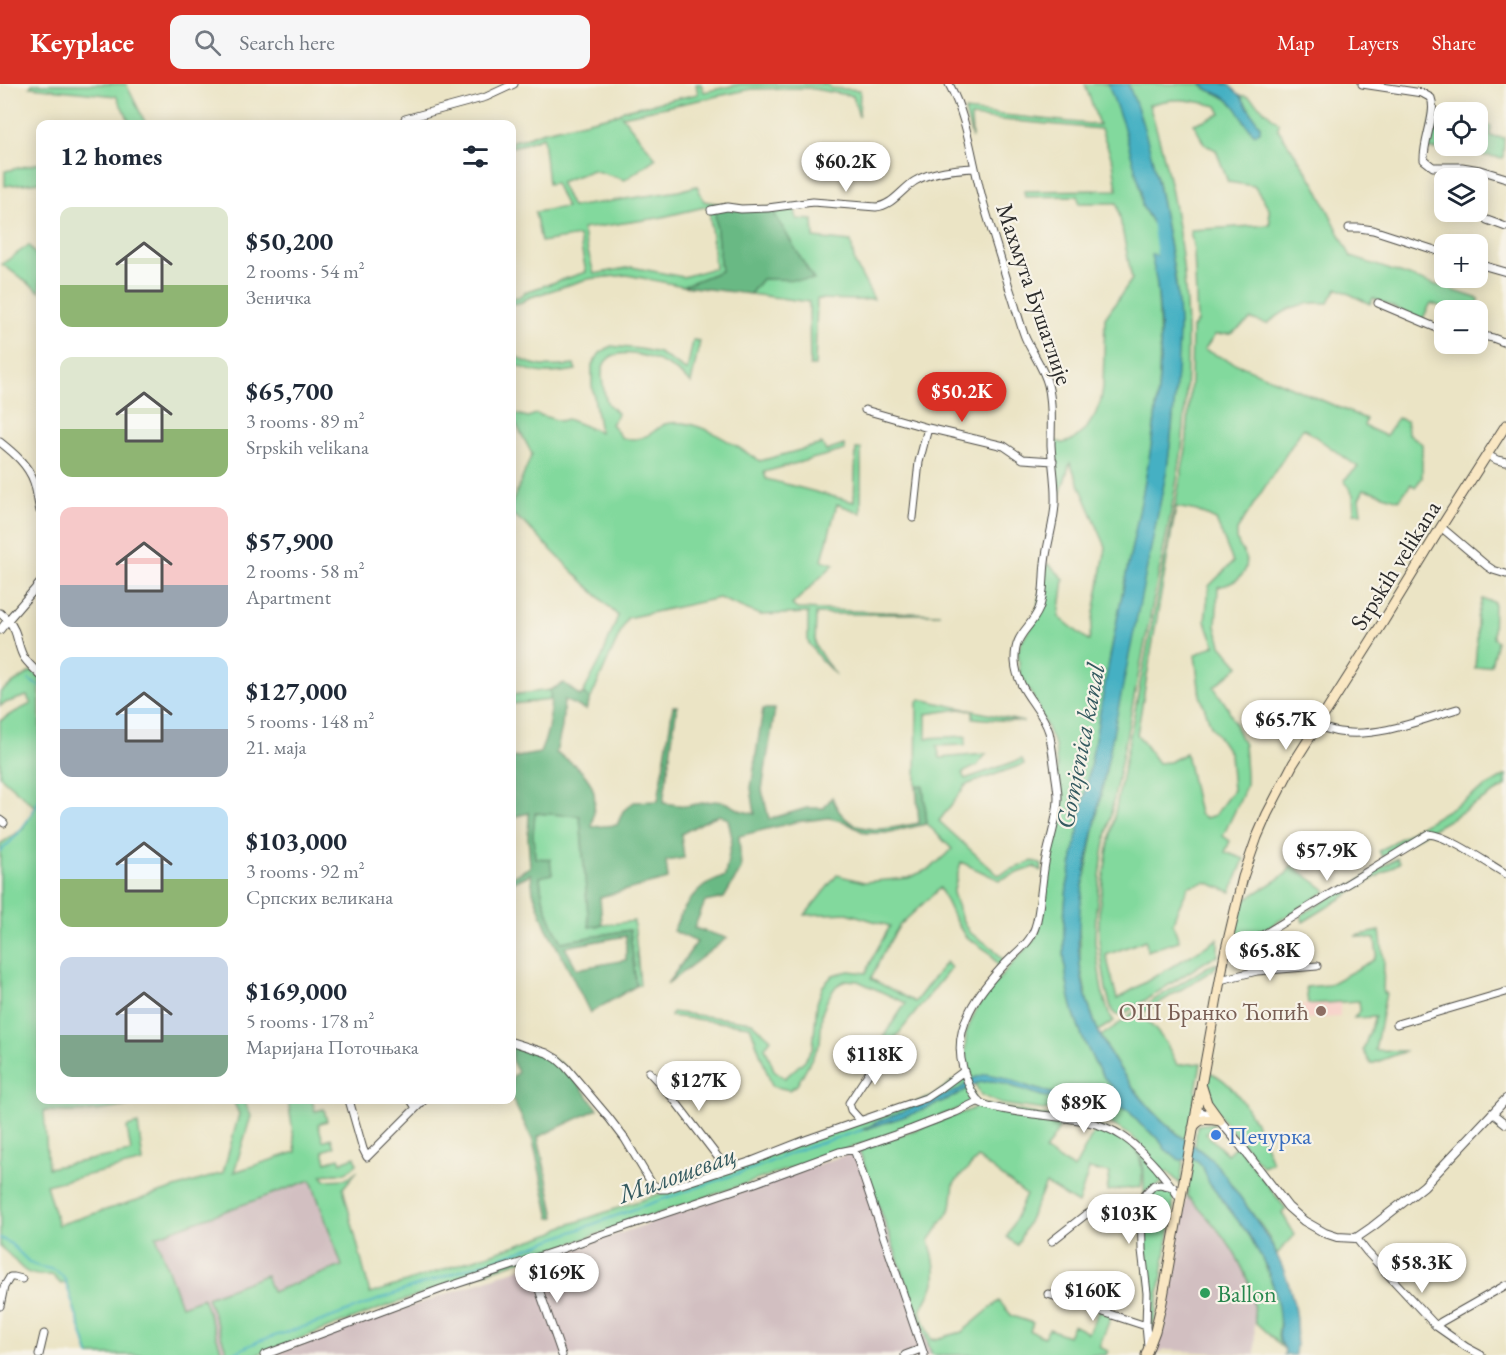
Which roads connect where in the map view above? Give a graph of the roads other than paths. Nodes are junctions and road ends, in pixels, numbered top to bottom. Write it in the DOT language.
graph roads {
  1 [pos="514,84"];
  2 [pos="949,84"];
  3 [pos="1362,84"];
  4 [pos="405,119"];
  5 [pos="974,168"];
  6 [pos="1506,178"];
  7 [pos="711,210"];
  8 [pos="1488,220"];
  9 [pos="1506,227"];
  10 [pos="1349,228"];
  11 [pos="1434,250"];
  12 [pos="1488,267"];
  13 [pos="1506,272"];
  14 [pos="1378,303"];
  15 [pos="1434,328"];
  16 [pos="1488,337"];
  17 [pos="1506,343"];
  18 [pos="865,410"];
  19 [pos="1506,425"];
  20 [pos="928,428"];
  21 [pos="0,442"];
  22 [pos="1487,455"];
  23 [pos="1053,461"];
  24 [pos="1506,462"];
  25 [pos="36,489"];
  26 [pos="913,518"];
  27 [pos="1441,527"];
  28 [pos="1506,574"];
  29 [pos="36,588"];
  30 [pos="0,613"];
  31 [pos="8,620"];
  32 [pos="0,630"];
  33 [pos="36,671"];
  34 [pos="1457,709"];
  35 [pos="1317,726"];
  36 [pos="1506,874"];
  37 [pos="1225,953"];
  38 [pos="1317,966"];
  39 [pos="1220,980"];
  40 [pos="1506,992"];
  41 [pos="1397,1024"];
  42 [pos="516,1043"];
  43 [pos="882,1053"];
  44 [pos="649,1072"];
  45 [pos="965,1074"];
  46 [pos="1201,1082"];
  47 [pos="1506,1099"];
  48 [pos="979,1101"];
  49 [pos="350,1104"];
  50 [pos="414,1104"];
  51 [pos="420,1104"];
  52 [pos="416,1108"];
  53 [pos="1196,1112"];
  54 [pos="1492,1113"];
  55 [pos="860,1120"];
  56 [pos="1220,1122"];
  57 [pos="1506,1124"];
  58 [pos="1193,1128"];
  59 [pos="854,1149"];
  60 [pos="727,1169"];
  61 [pos="1178,1187"];
  62 [pos="1142,1202"];
  63 [pos="1356,1238"];
  64 [pos="1052,1241"];
  65 [pos="529,1261"];
  66 [pos="22,1279"];
  67 [pos="1506,1285"];
  68 [pos="1048,1294"];
  69 [pos="0,1306"];
  70 [pos="1146,1326"];
  71 [pos="1436,1326"];
  72 [pos="44,1334"];
  73 [pos="923,1352"];
  74 [pos="1147,1353"];
  75 [pos="39,1355"];
  76 [pos="264,1355"];
  77 [pos="562,1355"];
  78 [pos="904,1355"];
  79 [pos="1481,1355"];
  1 -- 4 [label="street"];
  2 -- 5 [label="street, Махмута Бушатлије"];
  3 -- 6 [label="street"];
  5 -- 7 [label="street"];
  5 -- 23 [label="street, Махмута Бушатлије"];
  8 -- 9 [label="street"];
  10 -- 11 [label="street"];
  12 -- 13 [label="street"];
  14 -- 15 [label="street"];
  16 -- 17 [label="street"];
  18 -- 20 [label="street"];
  19 -- 22 [label="main road, Srpskih velikana"];
  20 -- 23 [label="street"];
  20 -- 26 [label="street"];
  21 -- 25 [label="street"];
  22 -- 24 [label="street"];
  22 -- 27 [label="main road, Srpskih velikana"];
  23 -- 45 [label="street, Махмута Бушатлије"];
  27 -- 28 [label="street"];
  27 -- 35 [label="main road, Srpskih velikana"];
  29 -- 31 [label="street"];
  30 -- 31 [label="street"];
  31 -- 32 [label="street"];
  31 -- 33 [label="street"];
  34 -- 35 [label="street"];
  35 -- 37 [label="main road, Srpskih velikana"];
  36 -- 37 [label="street"];
  37 -- 39 [label="main road, Srpskih velikana"];
  38 -- 39 [label="street"];
  39 -- 46 [label="main road, Srpskih velikana"];
  40 -- 41 [label="street"];
  42 -- 60 [label="street"];
  43 -- 55 [label="street"];
  44 -- 60 [label="street"];
  45 -- 48 [label="street, Махмута Бушатлије"];
  45 -- 55 [label="street"];
  46 -- 53 [label="main road, Srpskih velikana"];
  46 -- 56 [label="main road"];
  47 -- 54 [label="street"];
  48 -- 59 [label="street"];
  48 -- 61 [label="street"];
  49 -- 52 [label="street"];
  50 -- 52 [label="street"];
  51 -- 52 [label="street"];
  53 -- 56 [label="street"];
  53 -- 58 [label="main road, Srpskih velikana"];
  54 -- 57 [label="street"];
  54 -- 63 [label="street"];
  55 -- 60 [label="street"];
  56 -- 58 [label="main road"];
  56 -- 63 [label="street"];
  58 -- 61 [label="main road, Srpskih velikana"];
  59 -- 65 [label="street"];
  59 -- 73 [label="street"];
  61 -- 62 [label="street"];
  61 -- 74 [label="main road, Srpskih velikana"];
  62 -- 64 [label="street"];
  62 -- 70 [label="street"];
  63 -- 71 [label="street"];
  65 -- 76 [label="street"];
  65 -- 77 [label="street"];
  66 -- 69 [label="street"];
  67 -- 71 [label="street"];
  68 -- 70 [label="street"];
  70 -- 74 [label="street"];
  71 -- 79 [label="street"];
  72 -- 75 [label="street"];
  73 -- 78 [label="street"];
}
